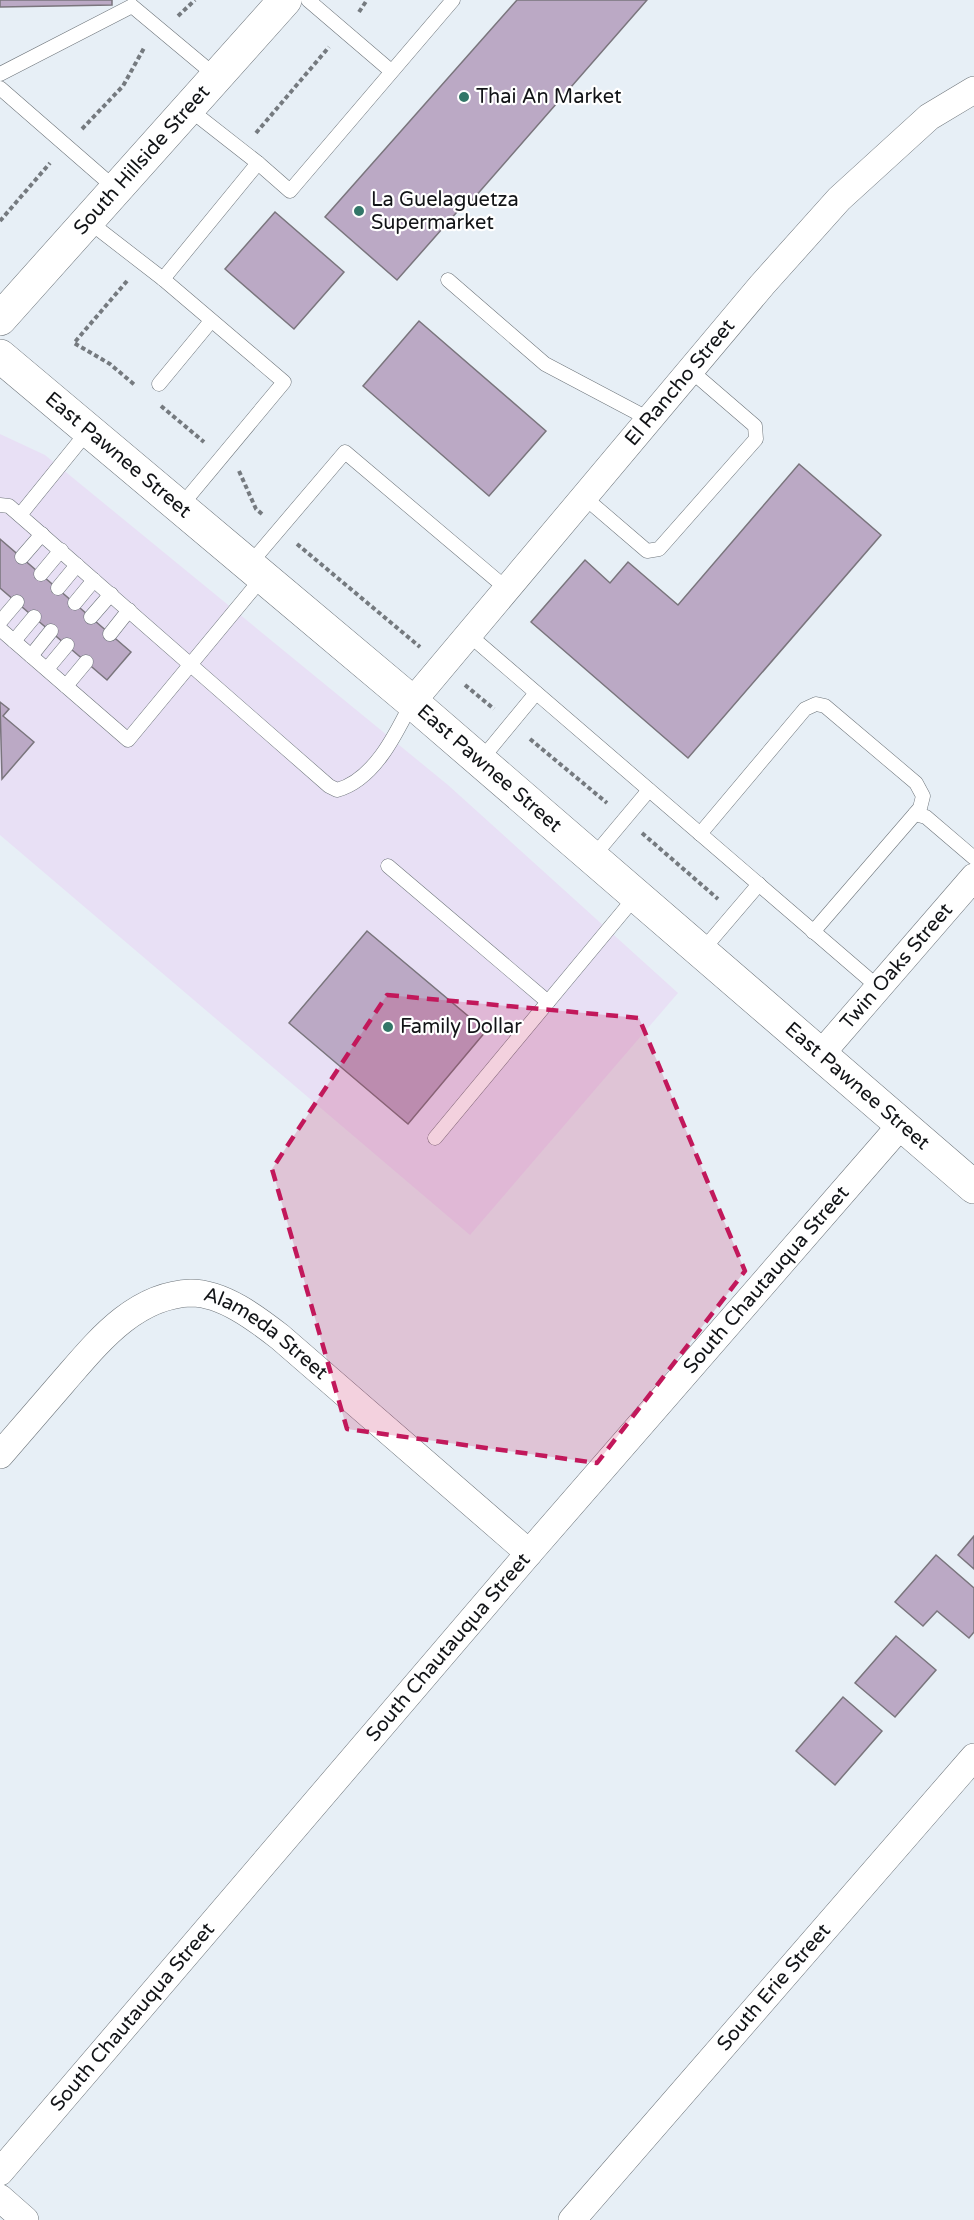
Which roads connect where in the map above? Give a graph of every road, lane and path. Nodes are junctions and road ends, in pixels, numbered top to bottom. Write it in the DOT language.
graph roads {
  1 [pos="195,0"];
  2 [pos="285,0"];
  3 [pos="308,0"];
  4 [pos="453,0"];
  5 [pos="162,31"];
  6 [pos="392,71"];
  7 [pos="0,74"];
  8 [pos="217,78"];
  9 [pos="0,88"];
  10 [pos="974,90"];
  11 [pos="189,109"];
  12 [pos="67,146"];
  13 [pos="258,163"];
  14 [pos="117,189"];
  15 [pos="0,221"];
  16 [pos="88,221"];
  17 [pos="163,279"];
  18 [pos="448,280"];
  19 [pos="0,319"];
  20 [pos="211,321"];
  21 [pos="0,356"];
  22 [pos="690,370"];
  23 [pos="159,384"];
  24 [pos="650,419"];
  25 [pos="89,430"];
  26 [pos="584,497"];
  27 [pos="0,505"];
  28 [pos="180,507"];
  29 [pos="20,515"];
  30 [pos="42,534"];
  31 [pos="60,550"];
  32 [pos="22,557"];
  33 [pos="77,565"];
  34 [pos="255,572"];
  35 [pos="41,574"];
  36 [pos="94,580"];
  37 [pos="58,588"];
  38 [pos="507,588"];
  39 [pos="111,594"];
  40 [pos="17,602"];
  41 [pos="75,603"];
  42 [pos="129,610"];
  43 [pos="34,617"];
  44 [pos="91,617"];
  45 [pos="0,622"];
  46 [pos="0,629"];
  47 [pos="51,631"];
  48 [pos="110,634"];
  49 [pos="468,634"];
  50 [pos="14,641"];
  51 [pos="67,645"];
  52 [pos="31,656"];
  53 [pos="86,662"];
  54 [pos="192,665"];
  55 [pos="47,669"];
  56 [pos="66,686"];
  57 [pos="536,693"];
  58 [pos="412,702"];
  59 [pos="480,761"];
  60 [pos="649,790"];
  61 [pos="915,814"];
  62 [pos="700,834"];
  63 [pos="592,858"];
  64 [pos="974,858"];
  65 [pos="388,866"];
  66 [pos="974,877"];
  67 [pos="759,884"];
  68 [pos="636,896"];
  69 [pos="813,932"];
  70 [pos="701,952"];
  71 [pos="878,987"];
  72 [pos="548,1002"];
  73 [pos="820,1055"];
  74 [pos="901,1125"];
  75 [pos="435,1138"];
  76 [pos="974,1187"];
  77 [pos="0,1455"];
  78 [pos="529,1554"];
  79 [pos="974,1756"];
  80 [pos="0,2172"];
  81 [pos="0,2198"];
  82 [pos="25,2220"];
  83 [pos="572,2220"];
  1 -- 5 [label="path"];
  2 -- 8 [label="main road, South Hillside Street"];
  3 -- 6 [label="lane"];
  4 -- 6 [label="lane"];
  5 -- 7 [label="lane"];
  5 -- 8 [label="lane"];
  5 -- 12 [label="path"];
  6 -- 13 [label="lane"];
  8 -- 11 [label="main road, South Hillside Street"];
  9 -- 12 [label="lane"];
  10 -- 22 [label="street, El Rancho Street"];
  11 -- 13 [label="lane"];
  11 -- 14 [label="main road, South Hillside Street"];
  12 -- 14 [label="lane"];
  12 -- 15 [label="path"];
  13 -- 17 [label="lane"];
  14 -- 16 [label="main road, South Hillside Street"];
  16 -- 17 [label="lane"];
  16 -- 19 [label="main road, South Hillside Street"];
  17 -- 20 [label="lane"];
  18 -- 24 [label="lane"];
  20 -- 23 [label="lane"];
  20 -- 28 [label="lane"];
  21 -- 25 [label="main road, East Pawnee Street"];
  22 -- 24 [label="street, El Rancho Street"];
  22 -- 26 [label="lane"];
  24 -- 26 [label="street, El Rancho Street"];
  25 -- 28 [label="main road, East Pawnee Street"];
  25 -- 29 [label="lane"];
  26 -- 38 [label="street, El Rancho Street"];
  27 -- 29 [label="lane"];
  28 -- 34 [label="main road, East Pawnee Street"];
  29 -- 30 [label="lane"];
  30 -- 31 [label="lane"];
  30 -- 32 [label="lane"];
  31 -- 33 [label="lane"];
  31 -- 35 [label="lane"];
  33 -- 36 [label="lane"];
  33 -- 37 [label="lane"];
  34 -- 38 [label="lane"];
  34 -- 54 [label="lane"];
  34 -- 58 [label="main road, East Pawnee Street"];
  36 -- 39 [label="lane"];
  36 -- 41 [label="lane"];
  38 -- 49 [label="street, El Rancho Street"];
  39 -- 42 [label="lane"];
  39 -- 44 [label="lane"];
  40 -- 45 [label="lane"];
  42 -- 48 [label="lane"];
  42 -- 54 [label="lane"];
  43 -- 50 [label="lane"];
  46 -- 50 [label="lane"];
  47 -- 52 [label="lane"];
  49 -- 57 [label="lane"];
  49 -- 58 [label="street, El Rancho Street"];
  50 -- 52 [label="lane"];
  51 -- 55 [label="lane"];
  52 -- 55 [label="lane"];
  53 -- 56 [label="lane"];
  54 -- 56 [label="lane"];
  54 -- 58 [label="lane"];
  55 -- 56 [label="lane"];
  57 -- 59 [label="lane"];
  57 -- 60 [label="lane"];
  58 -- 59 [label="main road, East Pawnee Street"];
  59 -- 63 [label="main road, East Pawnee Street"];
  60 -- 62 [label="lane"];
  60 -- 63 [label="lane"];
  61 -- 62 [label="lane"];
  61 -- 64 [label="lane"];
  61 -- 69 [label="lane"];
  62 -- 67 [label="lane"];
  63 -- 68 [label="main road, East Pawnee Street"];
  65 -- 72 [label="lane"];
  66 -- 71 [label="street, Twin Oaks Street"];
  67 -- 69 [label="lane"];
  67 -- 70 [label="lane"];
  68 -- 70 [label="main road, East Pawnee Street"];
  68 -- 72 [label="lane"];
  69 -- 71 [label="lane"];
  70 -- 73 [label="main road, East Pawnee Street"];
  71 -- 73 [label="street, Twin Oaks Street"];
  72 -- 75 [label="lane"];
  73 -- 74 [label="main road, East Pawnee Street"];
  74 -- 76 [label="main road, East Pawnee Street"];
  74 -- 78 [label="street, South Chautauqua Street"];
  77 -- 78 [label="street, Alameda Street"];
  78 -- 80 [label="street, South Chautauqua Street"];
  79 -- 83 [label="street, South Erie Street"];
  81 -- 82 [label="street"];
}
